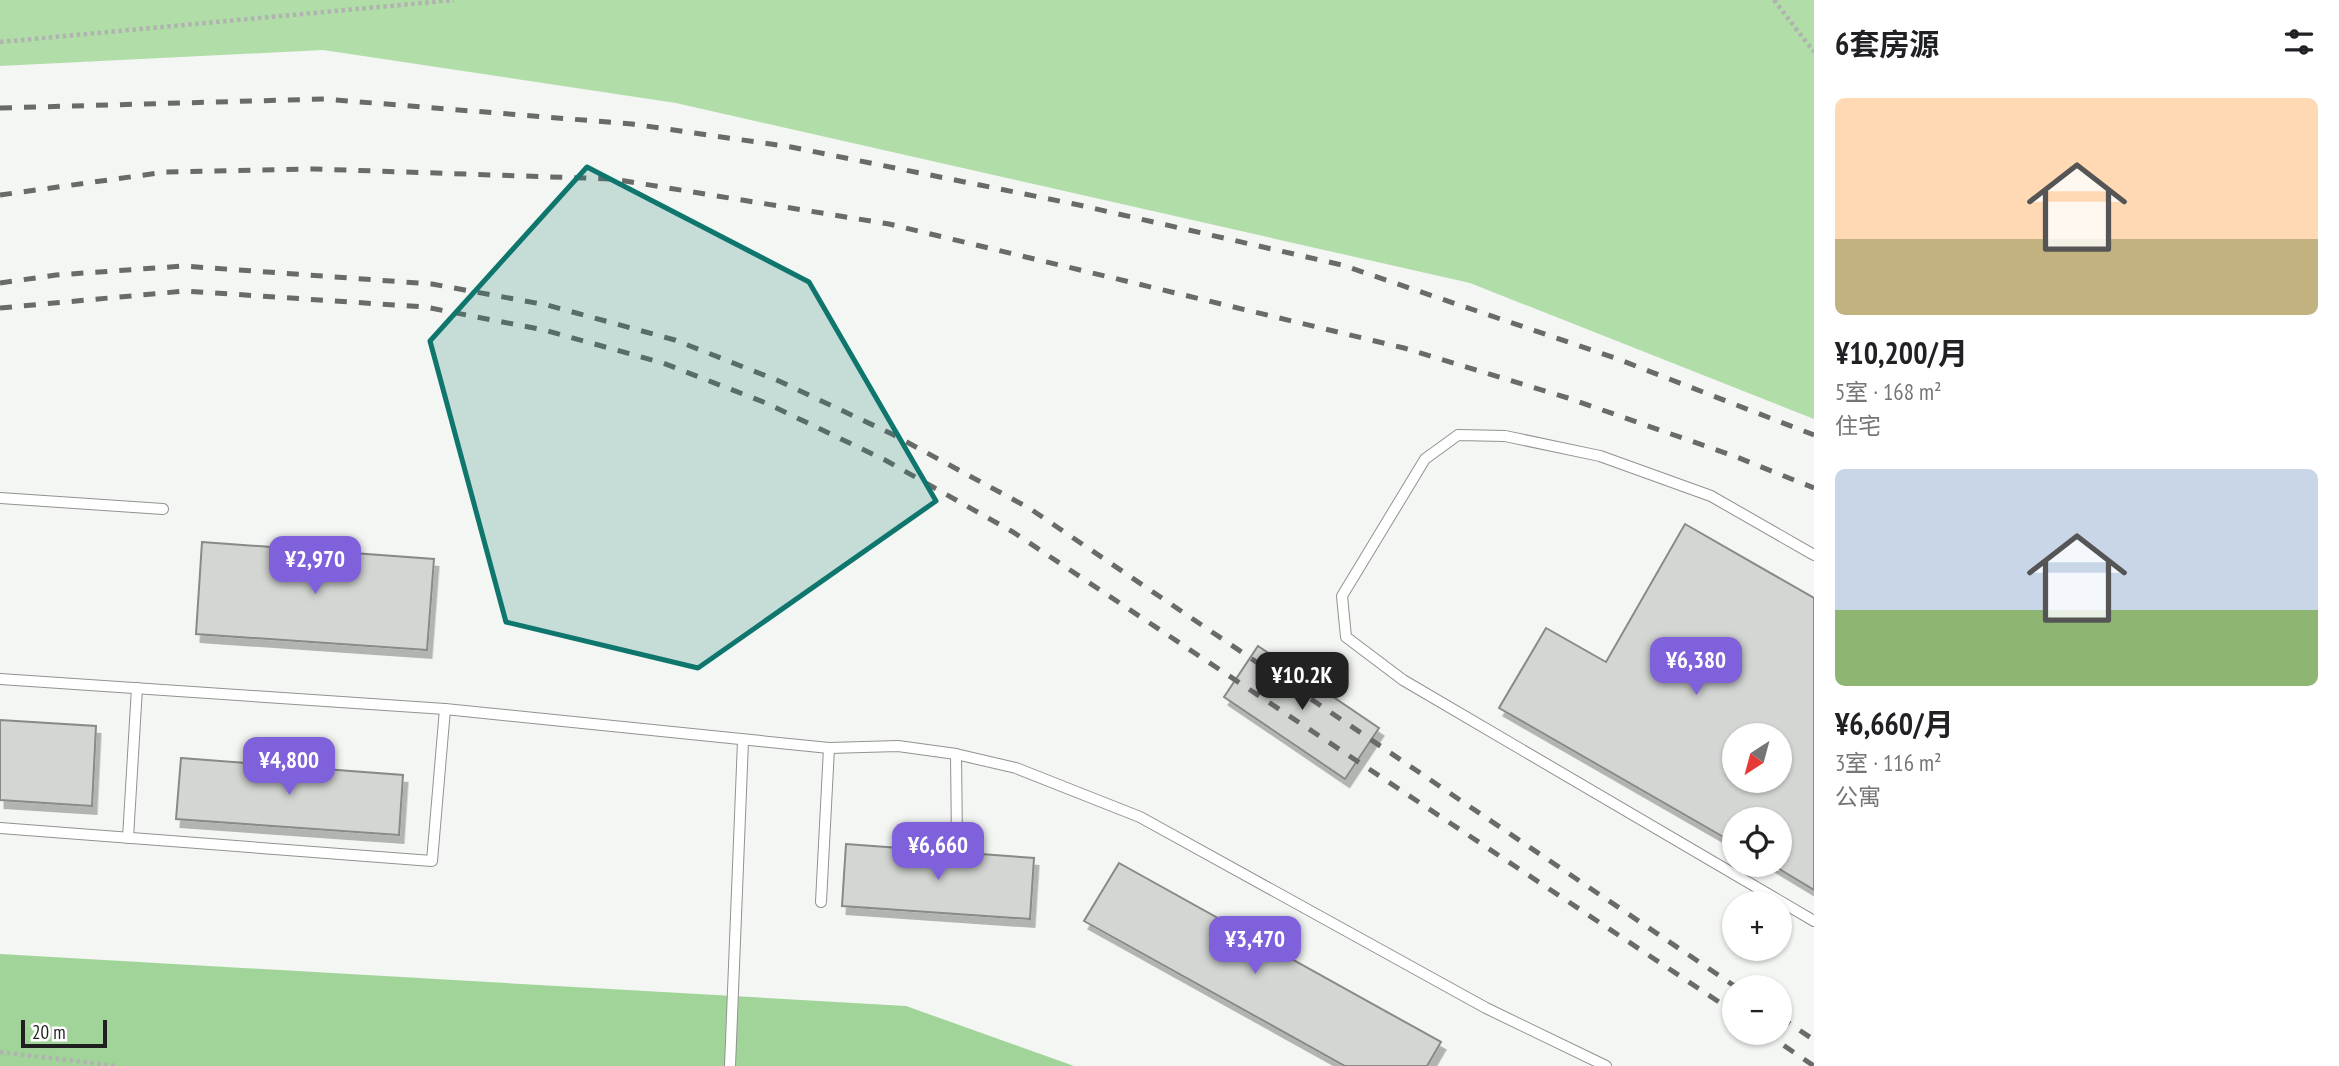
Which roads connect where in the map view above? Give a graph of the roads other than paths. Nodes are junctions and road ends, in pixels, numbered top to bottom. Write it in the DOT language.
graph roads {
  1 [pos="0,498"];
  2 [pos="163,509"];
  3 [pos="1814,555"];
  4 [pos="0,679"];
  5 [pos="137,688"];
  6 [pos="445,709"];
  7 [pos="743,741"];
  8 [pos="829,748"];
  9 [pos="956,754"];
  10 [pos="0,828"];
  11 [pos="128,838"];
  12 [pos="957,842"];
  13 [pos="821,902"];
  14 [pos="1814,921"];
  15 [pos="730,1066"];
  16 [pos="1606,1066"];
  1 -- 2 [label="lane"];
  3 -- 14 [label="lane"];
  4 -- 5 [label="lane"];
  5 -- 6 [label="lane"];
  5 -- 11 [label="lane"];
  6 -- 7 [label="lane"];
  6 -- 11 [label="lane"];
  7 -- 8 [label="lane"];
  7 -- 15 [label="lane"];
  8 -- 9 [label="lane"];
  8 -- 13 [label="lane"];
  9 -- 12 [label="lane"];
  9 -- 16 [label="lane"];
  10 -- 11 [label="lane"];
}
